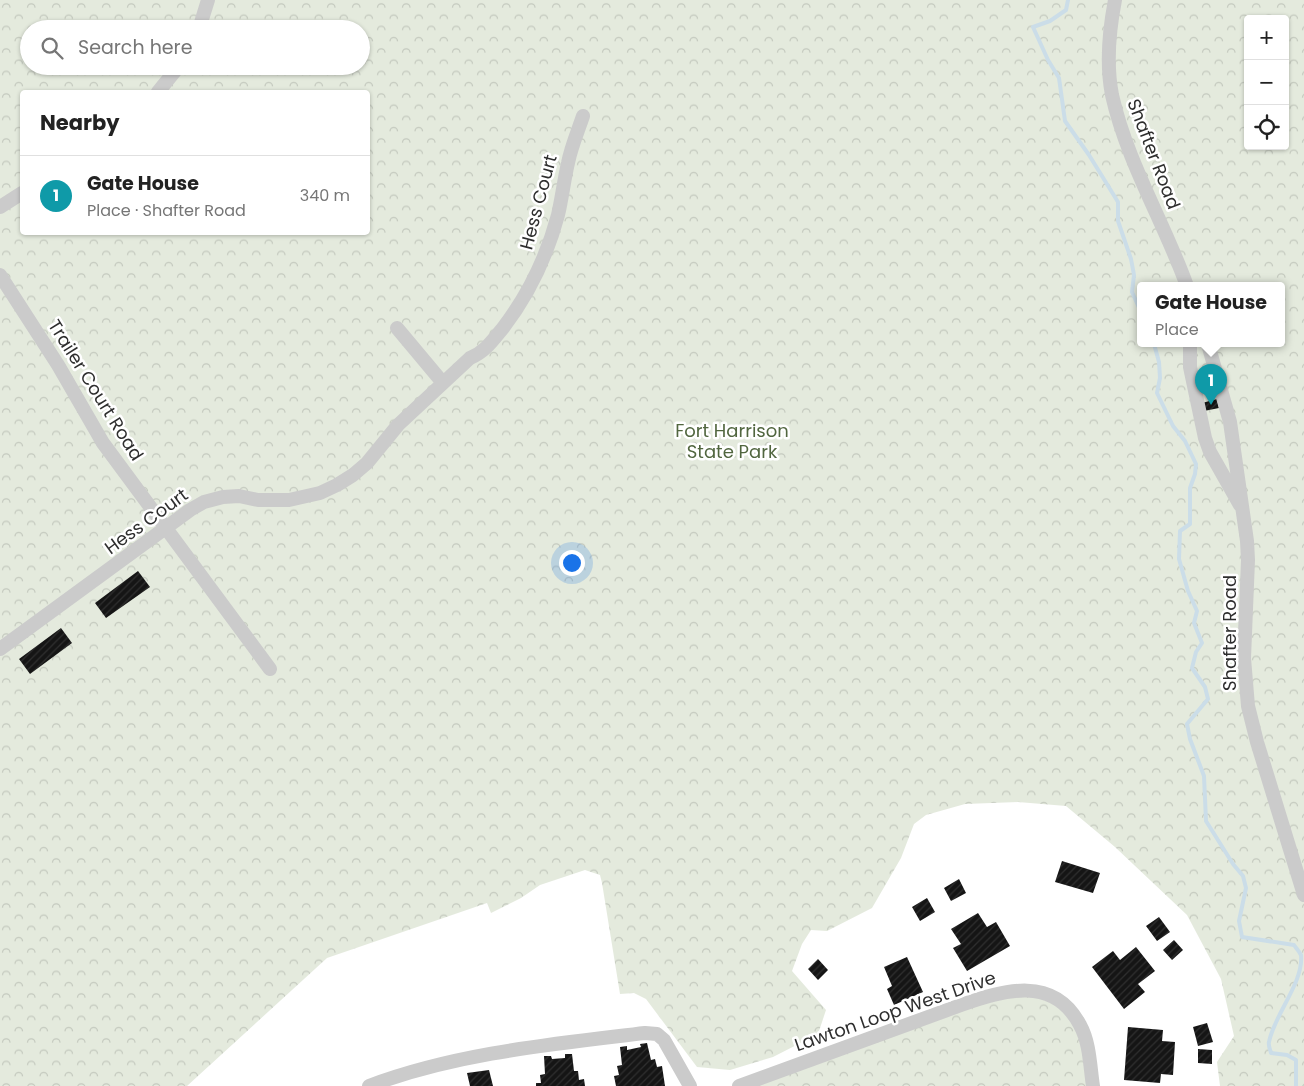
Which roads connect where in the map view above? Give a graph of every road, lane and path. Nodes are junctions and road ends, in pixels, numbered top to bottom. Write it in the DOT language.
graph roads {
  1 [pos="208,0"];
  2 [pos="1115,0"];
  3 [pos="202,20"];
  4 [pos="172,75"];
  5 [pos="160,90"];
  6 [pos="584,116"];
  7 [pos="20,194"];
  8 [pos="0,207"];
  9 [pos="0,275"];
  10 [pos="1185,282"];
  11 [pos="397,328"];
  12 [pos="1190,347"];
  13 [pos="1209,347"];
  14 [pos="443,383"];
  15 [pos="1244,512"];
  16 [pos="167,527"];
  17 [pos="0,649"];
  18 [pos="270,669"];
  19 [pos="1304,895"];
  20 [pos="369,1086"];
  21 [pos="690,1086"];
  22 [pos="739,1086"];
  23 [pos="1093,1086"];
  1 -- 3 [label="street"];
  2 -- 10 [label="street, Shafter Road"];
  4 -- 5 [label="street"];
  6 -- 14 [label="street, Hess Court"];
  7 -- 8 [label="street"];
  9 -- 16 [label="street, Trailer Court Road"];
  11 -- 14 [label="street"];
  12 -- 15 [label="street, Shafter Road"];
  13 -- 15 [label="street, Shafter Road"];
  14 -- 16 [label="street, Hess Court"];
  15 -- 19 [label="street, Shafter Road"];
  16 -- 17 [label="street, Hess Court"];
  16 -- 18 [label="street, Trailer Court Road"];
  20 -- 21 [label="street"];
  22 -- 23 [label="street, Lawton Loop West Drive"];
}
